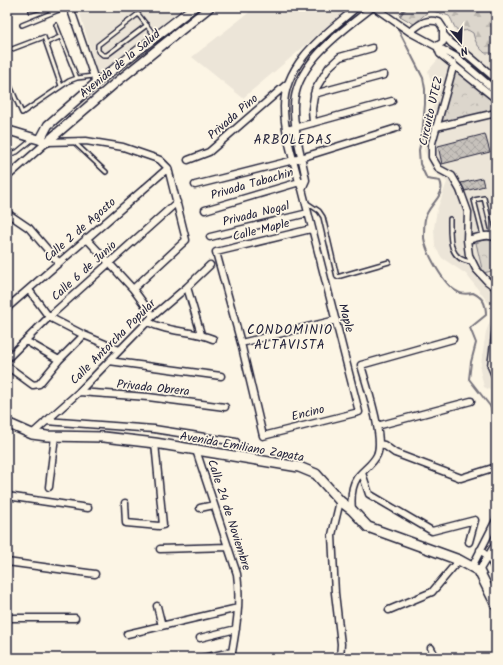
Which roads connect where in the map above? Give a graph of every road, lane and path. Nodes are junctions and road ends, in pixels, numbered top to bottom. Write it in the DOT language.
graph roads {
  1 [pos="44,7"];
  2 [pos="50,7"];
  3 [pos="66,7"];
  4 [pos="70,7"];
  5 [pos="210,7"];
  6 [pos="357,7"];
  7 [pos="373,7"];
  8 [pos="192,8"];
  9 [pos="31,12"];
  10 [pos="52,13"];
  11 [pos="22,25"];
  12 [pos="56,25"];
  13 [pos="147,25"];
  14 [pos="410,32"];
  15 [pos="443,34"];
  16 [pos="60,37"];
  17 [pos="156,37"];
  18 [pos="46,43"];
  19 [pos="436,46"];
  20 [pos="372,48"];
  21 [pos="7,51"];
  22 [pos="454,64"];
  23 [pos="384,75"];
  24 [pos="77,78"];
  25 [pos="7,79"];
  26 [pos="496,79"];
  27 [pos="94,80"];
  28 [pos="288,84"];
  29 [pos="61,86"];
  30 [pos="496,91"];
  31 [pos="314,94"];
  32 [pos="496,99"];
  33 [pos="392,101"];
  34 [pos="495,113"];
  35 [pos="313,123"];
  36 [pos="496,123"];
  37 [pos="436,127"];
  38 [pos="296,128"];
  39 [pos="397,128"];
  40 [pos="7,130"];
  41 [pos="287,130"];
  42 [pos="40,140"];
  43 [pos="74,142"];
  44 [pos="7,155"];
  45 [pos="302,158"];
  46 [pos="188,160"];
  47 [pos="294,160"];
  48 [pos="168,168"];
  49 [pos="106,172"];
  50 [pos="7,177"];
  51 [pos="306,180"];
  52 [pos="299,182"];
  53 [pos="195,185"];
  54 [pos="302,190"];
  55 [pos="177,202"];
  56 [pos="305,202"];
  57 [pos="205,210"];
  58 [pos="7,213"];
  59 [pos="308,213"];
  60 [pos="450,219"];
  61 [pos="311,229"];
  62 [pos="484,236"];
  63 [pos="210,237"];
  64 [pos="494,237"];
  65 [pos="86,238"];
  66 [pos="467,240"];
  67 [pos="389,262"];
  68 [pos="472,262"];
  69 [pos="59,263"];
  70 [pos="109,263"];
  71 [pos="210,265"];
  72 [pos="187,288"];
  73 [pos="496,288"];
  74 [pos="28,290"];
  75 [pos="133,290"];
  76 [pos="7,308"];
  77 [pos="153,316"];
  78 [pos="49,317"];
  79 [pos="336,320"];
  80 [pos="148,322"];
  81 [pos="496,328"];
  82 [pos="201,334"];
  83 [pos="84,335"];
  84 [pos="213,339"];
  85 [pos="453,339"];
  86 [pos="26,341"];
  87 [pos="241,343"];
  88 [pos="119,350"];
  89 [pos="7,359"];
  90 [pos="59,360"];
  91 [pos="109,361"];
  92 [pos="7,366"];
  93 [pos="221,376"];
  94 [pos="496,378"];
  95 [pos="79,392"];
  96 [pos="471,401"];
  97 [pos="225,407"];
  98 [pos="359,412"];
  99 [pos="46,421"];
  100 [pos="7,423"];
  101 [pos="377,426"];
  102 [pos="32,434"];
  103 [pos="55,436"];
  104 [pos="236,442"];
  105 [pos="155,443"];
  106 [pos="379,444"];
  107 [pos="196,450"];
  108 [pos="496,467"];
  109 [pos="362,473"];
  110 [pos="49,487"];
  111 [pos="7,496"];
  112 [pos="340,501"];
  113 [pos="125,503"];
  114 [pos="214,505"];
  115 [pos="88,508"];
  116 [pos="200,508"];
  117 [pos="352,510"];
  118 [pos="496,520"];
  119 [pos="469,542"];
  120 [pos="496,544"];
  121 [pos="228,547"];
  122 [pos="160,549"];
  123 [pos="480,550"];
  124 [pos="489,557"];
  125 [pos="459,560"];
  126 [pos="7,562"];
  127 [pos="475,569"];
  128 [pos="495,569"];
  129 [pos="95,574"];
  130 [pos="496,605"];
  131 [pos="157,606"];
  132 [pos="238,608"];
  133 [pos="389,610"];
  134 [pos="7,618"];
  135 [pos="75,618"];
  136 [pos="162,626"];
  137 [pos="236,629"];
  138 [pos="127,634"];
  139 [pos="200,638"];
  140 [pos="431,648"];
  141 [pos="232,655"];
  142 [pos="203,658"];
  143 [pos="340,658"];
  144 [pos="436,658"];
  1 -- 9 [label="lane"];
  2 -- 10 [label="lane"];
  3 -- 10 [label="lane"];
  4 -- 27 [label="street"];
  5 -- 42 [label="street, Avenida de la Salud"];
  6 -- 28 [label="street"];
  7 -- 14 [label="street"];
  7 -- 38 [label="street"];
  8 -- 17 [label="street, Avenida de la Salud"];
  10 -- 11 [label="lane"];
  12 -- 16 [label="lane"];
  13 -- 13 [label="lane"];
  13 -- 17 [label="lane"];
  14 -- 15 [label="street"];
  14 -- 19 [label="street"];
  15 -- 19 [label="street"];
  15 -- 26 [label="street"];
  16 -- 18 [label="lane"];
  16 -- 24 [label="lane"];
  17 -- 27 [label="street, Avenida de la Salud"];
  18 -- 21 [label="lane"];
  18 -- 29 [label="lane"];
  19 -- 22 [label="street"];
  19 -- 30 [label="street"];
  20 -- 31 [label="street"];
  22 -- 32 [label="street"];
  22 -- 37 [label="street, Circuito UTEZ"];
  23 -- 31 [label="street"];
  24 -- 27 [label="lane"];
  24 -- 29 [label="lane"];
  25 -- 29 [label="lane"];
  27 -- 42 [label="street, Avenida de la Salud"];
  28 -- 41 [label="street, Maple"];
  28 -- 46 [label="street, Privada Pino"];
  31 -- 35 [label="street"];
  33 -- 35 [label="street"];
  34 -- 36 [label="lane"];
  34 -- 37 [label="street"];
  35 -- 38 [label="street"];
  37 -- 66 [label="street, Circuito UTEZ"];
  38 -- 41 [label="street"];
  38 -- 45 [label="street"];
  39 -- 45 [label="street"];
  40 -- 42 [label="street"];
  41 -- 47 [label="street, Maple"];
  42 -- 43 [label="street"];
  42 -- 44 [label="lane"];
  42 -- 50 [label="street"];
  43 -- 48 [label="street"];
  43 -- 49 [label="lane"];
  45 -- 47 [label="street"];
  45 -- 51 [label="street"];
  47 -- 52 [label="street, Maple"];
  47 -- 53 [label="street"];
  48 -- 55 [label="street"];
  48 -- 65 [label="street, Calle 2 de Agosto"];
  51 -- 52 [label="street, Privada Tabachin"];
  51 -- 54 [label="street"];
  52 -- 54 [label="street, Maple"];
  52 -- 57 [label="street, Privada Tabachin"];
  54 -- 56 [label="street, Maple"];
  55 -- 70 [label="street, Calle 6 de Junio"];
  55 -- 75 [label="street"];
  56 -- 59 [label="street, Maple"];
  56 -- 67 [label="lane"];
  58 -- 69 [label="street"];
  59 -- 61 [label="street, Maple"];
  59 -- 63 [label="street, Privada Nogal"];
  60 -- 68 [label="lane"];
  61 -- 79 [label="street, Maple"];
  61 -- 87 [label="street, Calle Maple"];
  62 -- 64 [label="street"];
  62 -- 64 [label="lane"];
  62 -- 66 [label="street"];
  65 -- 69 [label="street, Calle 2 de Agosto"];
  65 -- 70 [label="street"];
  66 -- 68 [label="street, Circuito UTEZ"];
  68 -- 73 [label="street"];
  69 -- 74 [label="street, Calle 2 de Agosto"];
  70 -- 75 [label="street"];
  70 -- 78 [label="street, Calle 6 de Junio"];
  71 -- 72 [label="street, Calle Antorcha Popular"];
  72 -- 77 [label="street, Calle Antorcha Popular"];
  72 -- 82 [label="street"];
  74 -- 76 [label="street, Calle 2 de Agosto"];
  74 -- 78 [label="street"];
  75 -- 77 [label="street"];
  77 -- 80 [label="street, Calle Antorcha Popular"];
  78 -- 83 [label="street"];
  78 -- 86 [label="street, Calle 6 de Junio"];
  79 -- 87 [label="street"];
  79 -- 98 [label="street, Maple"];
  80 -- 82 [label="street"];
  80 -- 88 [label="street, Calle Antorcha Popular"];
  81 -- 94 [label="street"];
  82 -- 84 [label="street"];
  83 -- 88 [label="street"];
  83 -- 90 [label="street"];
  85 -- 101 [label="street"];
  86 -- 89 [label="street, Calle 6 de Junio"];
  86 -- 90 [label="street"];
  87 -- 98 [label="street, Encino"];
  88 -- 91 [label="street, Calle Antorcha Popular"];
  90 -- 92 [label="street"];
  91 -- 93 [label="street"];
  91 -- 95 [label="street, Calle Antorcha Popular"];
  95 -- 97 [label="street, Privada Obrera"];
  95 -- 99 [label="street, Calle Antorcha Popular"];
  96 -- 101 [label="street"];
  99 -- 102 [label="street, Calle Antorcha Popular"];
  99 -- 104 [label="street"];
  100 -- 102 [label="main road, Avenida Emiliano Zapata"];
  101 -- 106 [label="street"];
  102 -- 103 [label="main road, Avenida Emiliano Zapata"];
  103 -- 105 [label="main road, Avenida Emiliano Zapata"];
  103 -- 110 [label="street"];
  105 -- 107 [label="main road, Avenida Emiliano Zapata"];
  105 -- 113 [label="street"];
  106 -- 108 [label="street"];
  106 -- 109 [label="street"];
  107 -- 112 [label="main road, Avenida Emiliano Zapata"];
  107 -- 114 [label="street, Calle 24 de Noviembre"];
  109 -- 117 [label="street"];
  109 -- 119 [label="street"];
  111 -- 115 [label="street"];
  112 -- 117 [label="main road, Avenida Emiliano Zapata"];
  112 -- 143 [label="street"];
  114 -- 116 [label="street"];
  114 -- 121 [label="street, Calle 24 de Noviembre"];
  117 -- 125 [label="main road, Avenida Emiliano Zapata"];
  118 -- 123 [label="street"];
  120 -- 124 [label="street"];
  121 -- 122 [label="street"];
  121 -- 132 [label="street, Calle 24 de Noviembre"];
  123 -- 124 [label="street"];
  123 -- 127 [label="street"];
  124 -- 127 [label="street"];
  124 -- 128 [label="street"];
  125 -- 127 [label="main road, Avenida Emiliano Zapata"];
  125 -- 133 [label="street"];
  126 -- 129 [label="street"];
  127 -- 130 [label="main road"];
  131 -- 136 [label="street"];
  132 -- 136 [label="street"];
  132 -- 137 [label="street, Calle 24 de Noviembre"];
  134 -- 135 [label="street"];
  136 -- 138 [label="street"];
  137 -- 139 [label="street"];
  137 -- 141 [label="street, Calle 24 de Noviembre"];
  140 -- 144 [label="street"];
  141 -- 142 [label="street"];
}
